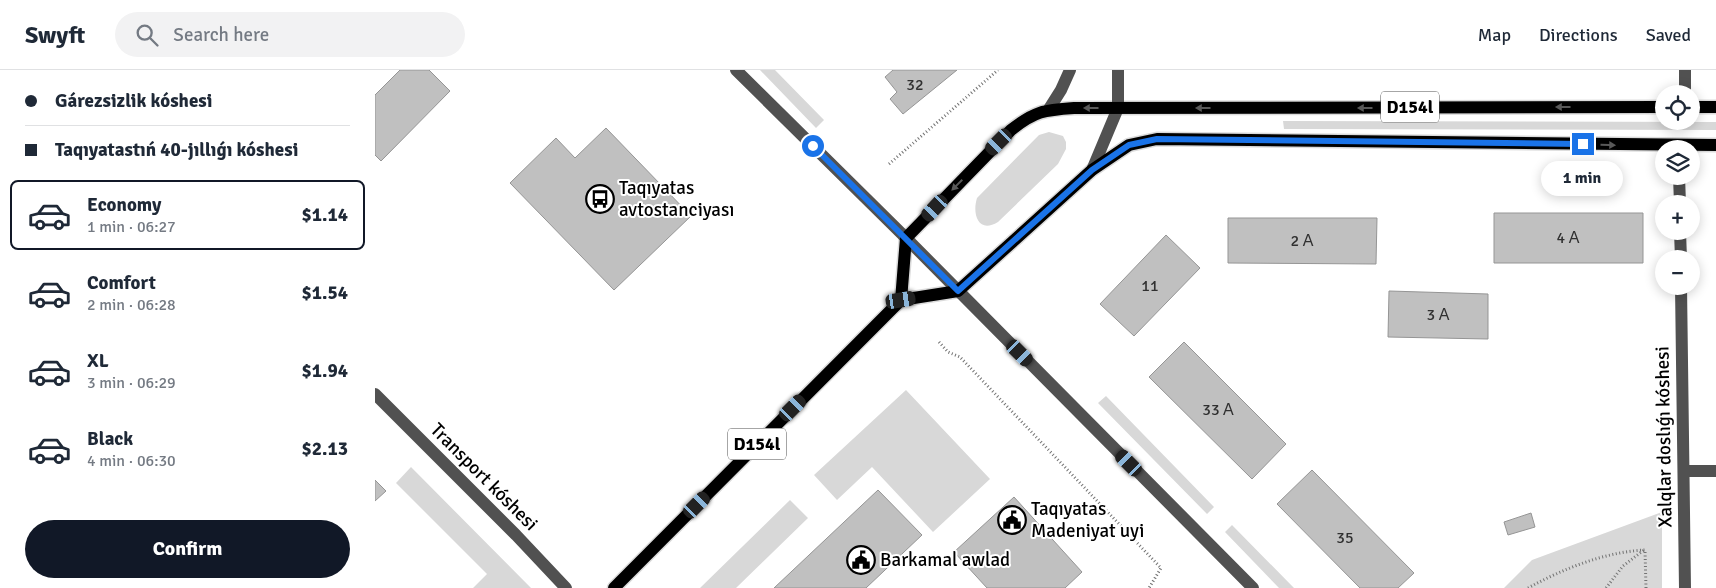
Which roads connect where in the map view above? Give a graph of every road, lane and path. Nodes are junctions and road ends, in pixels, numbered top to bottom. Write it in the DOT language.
graph roads {
  1 [pos="736,70"];
  2 [pos="999,70"];
  3 [pos="1070,70"];
  4 [pos="1117,70"];
  5 [pos="1685,70"];
  6 [pos="1685,85"];
  7 [pos="1655,107"];
  8 [pos="1700,107"];
  9 [pos="1716,107"];
  10 [pos="1118,108"];
  11 [pos="1049,109"];
  12 [pos="1700,146"];
  13 [pos="1716,146"];
  14 [pos="1655,147"];
  15 [pos="889,164"];
  16 [pos="1092,170"];
  17 [pos="906,238"];
  18 [pos="958,291"];
  19 [pos="1681,295"];
  20 [pos="901,300"];
  21 [pos="939,342"];
  22 [pos="375,394"];
  23 [pos="1684,471"];
  24 [pos="1716,471"];
  25 [pos="1645,550"];
  26 [pos="566,588"];
  27 [pos="614,588"];
  28 [pos="1149,588"];
  29 [pos="1253,588"];
  30 [pos="1527,588"];
  31 [pos="1606,588"];
  32 [pos="1646,588"];
  33 [pos="1685,588"];
  1 -- 17 [label="street"];
  2 -- 15 [label="path"];
  3 -- 11 [label="street"];
  4 -- 10 [label="street"];
  5 -- 6 [label="street"];
  7 -- 10 [label="main road, D154l, one-way"];
  8 -- 9 [label="main road"];
  10 -- 11 [label="main road, D154l, one-way"];
  10 -- 16 [label="street"];
  11 -- 17 [label="main road, D154l, one-way"];
  12 -- 13 [label="main road, D154l"];
  16 -- 14 [label="main road, D154l, one-way"];
  16 -- 18 [label="main road, D154l"];
  17 -- 18 [label="street"];
  17 -- 20 [label="main road"];
  18 -- 20 [label="main road"];
  18 -- 29 [label="street"];
  19 -- 23 [label="street, Xalqlar doslıǵı kóshesi"];
  20 -- 27 [label="main road, D154l"];
  21 -- 28 [label="path"];
  22 -- 26 [label="street, Transport kóshesi"];
  23 -- 24 [label="street"];
  23 -- 33 [label="street, Xalqlar doslıǵı kóshesi"];
  25 -- 30 [label="path"];
  25 -- 31 [label="path"];
  25 -- 32 [label="path"];
}
